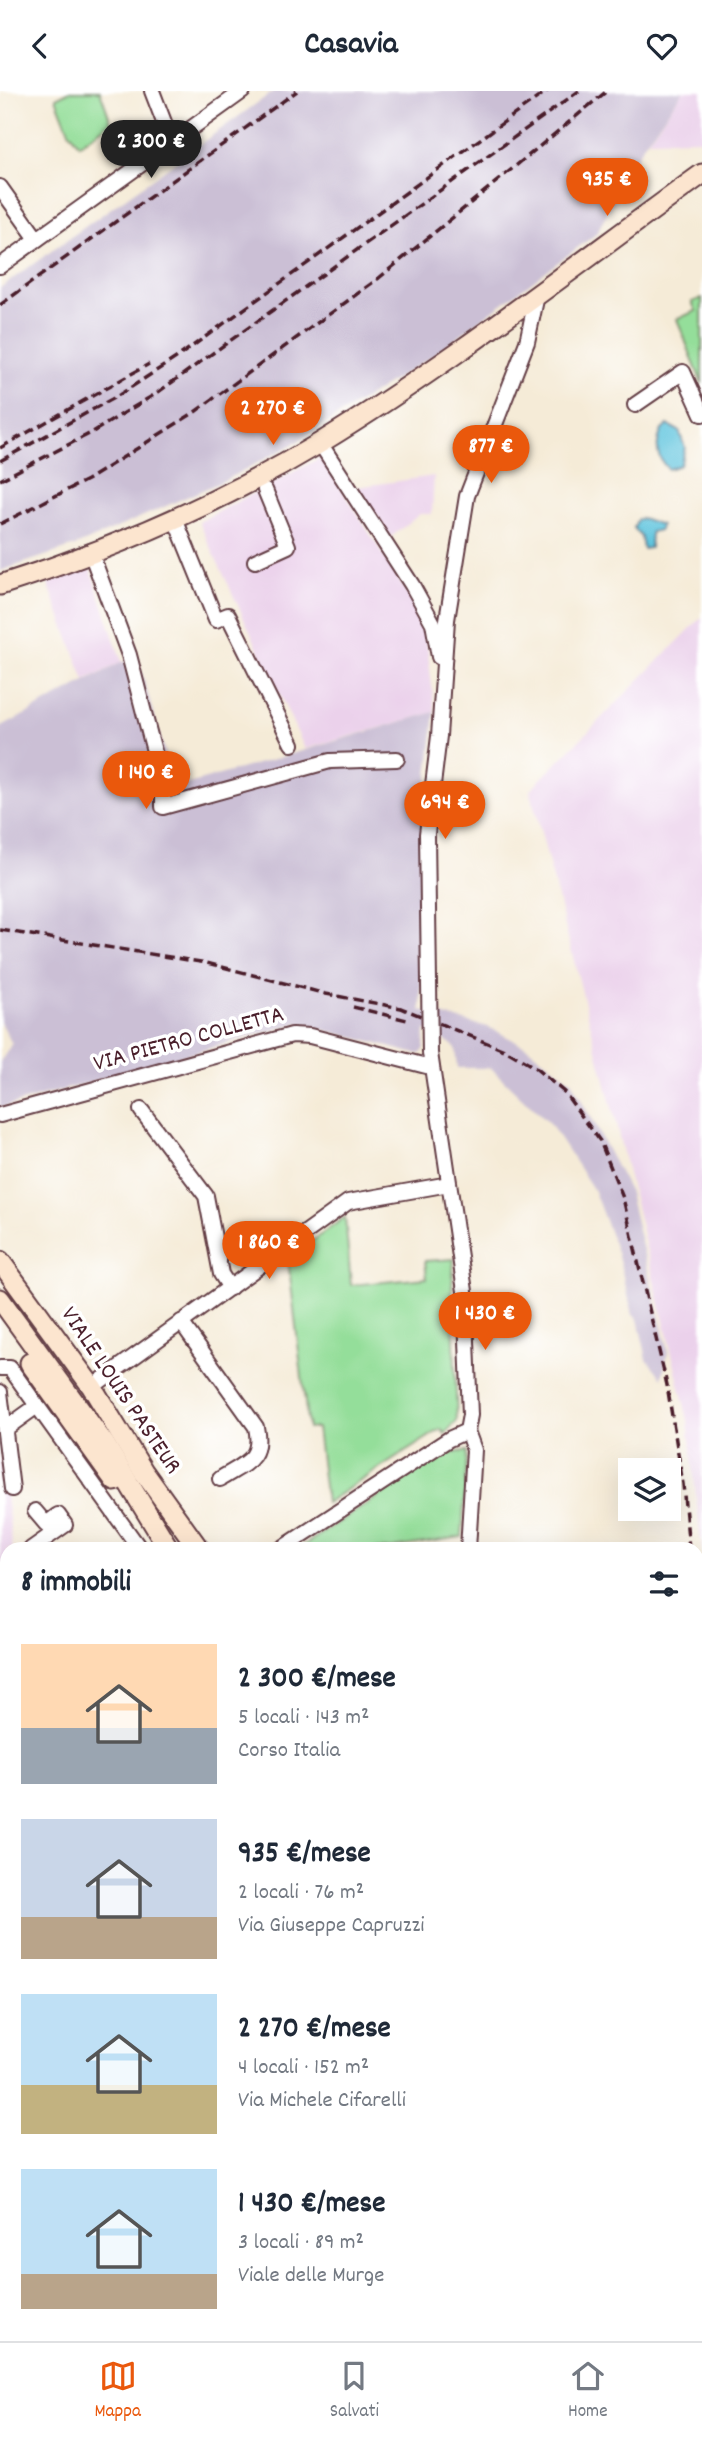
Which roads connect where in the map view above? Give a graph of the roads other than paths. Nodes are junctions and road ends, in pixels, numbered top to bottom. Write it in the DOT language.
graph roads {
  1 [pos="152,91"];
  2 [pos="243,91"];
  3 [pos="172,143"];
  4 [pos="702,174"];
  5 [pos="0,187"];
  6 [pos="37,239"];
  7 [pos="0,266"];
  8 [pos="537,295"];
  9 [pos="635,405"];
  10 [pos="702,414"];
  11 [pos="320,443"];
  12 [pos="265,490"];
  13 [pos="175,519"];
  14 [pos="90,553"];
  15 [pos="255,561"];
  16 [pos="0,585"];
  17 [pos="443,677"];
  18 [pos="292,744"];
  19 [pos="397,759"];
  20 [pos="430,1060"];
  21 [pos="141,1109"];
  22 [pos="0,1115"];
  23 [pos="449,1184"];
  24 [pos="0,1261"];
  25 [pos="0,1281"];
  26 [pos="230,1288"];
  27 [pos="0,1299"];
  28 [pos="0,1319"];
  29 [pos="181,1322"];
  30 [pos="0,1368"];
  31 [pos="92,1387"];
  32 [pos="0,1392"];
  33 [pos="37,1406"];
  34 [pos="5,1429"];
  35 [pos="467,1431"];
  36 [pos="143,1471"];
  37 [pos="220,1479"];
  38 [pos="12,1489"];
  39 [pos="35,1511"];
  40 [pos="41,1542"];
  41 [pos="136,1542"];
  42 [pos="164,1542"];
  43 [pos="165,1542"];
  44 [pos="195,1542"];
  45 [pos="292,1542"];
  46 [pos="468,1542"];
  1 -- 3 [label="street"];
  2 -- 3 [label="street"];
  3 -- 6 [label="street"];
  4 -- 8 [label="main road"];
  5 -- 6 [label="street"];
  6 -- 7 [label="street"];
  8 -- 11 [label="main road"];
  8 -- 17 [label="street"];
  9 -- 10 [label="street"];
  11 -- 13 [label="main road"];
  11 -- 17 [label="street"];
  12 -- 15 [label="street"];
  13 -- 14 [label="main road"];
  13 -- 18 [label="street"];
  14 -- 16 [label="main road"];
  14 -- 19 [label="street"];
  17 -- 20 [label="street, bridge"];
  20 -- 22 [label="street, VIA PIETRO COLLETTA"];
  20 -- 23 [label="street"];
  21 -- 26 [label="street"];
  23 -- 26 [label="street"];
  23 -- 35 [label="street"];
  24 -- 31 [label="main road, VIALE LOUIS PASTEUR"];
  25 -- 36 [label="main road"];
  26 -- 29 [label="street"];
  27 -- 43 [label="main road"];
  28 -- 42 [label="main road"];
  29 -- 31 [label="street"];
  29 -- 37 [label="street"];
  30 -- 33 [label="street"];
  31 -- 36 [label="main road, VIALE LOUIS PASTEUR"];
  32 -- 34 [label="street"];
  33 -- 34 [label="street"];
  33 -- 41 [label="street"];
  34 -- 38 [label="street"];
  35 -- 45 [label="street"];
  35 -- 46 [label="street"];
  36 -- 44 [label="main road, VIALE LOUIS PASTEUR"];
  39 -- 40 [label="street"];
}
